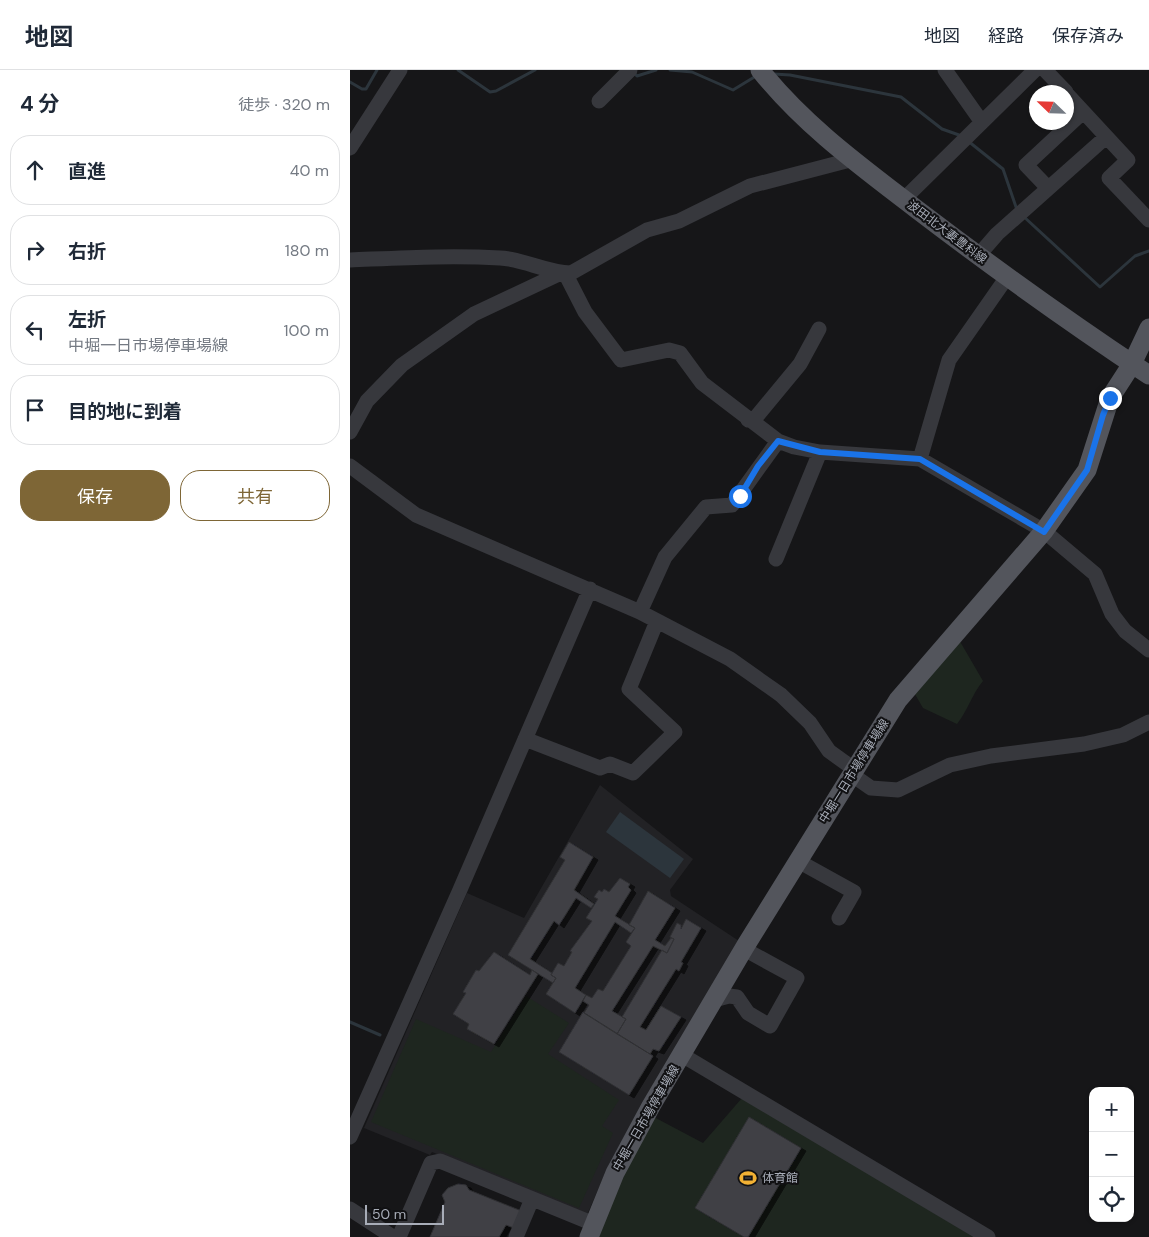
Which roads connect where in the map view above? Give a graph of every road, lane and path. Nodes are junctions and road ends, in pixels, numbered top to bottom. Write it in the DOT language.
graph roads {
  1 [pos="400,70"];
  2 [pos="630,70"];
  3 [pos="760,70"];
  4 [pos="945,70"];
  5 [pos="1035,70"];
  6 [pos="1045,70"];
  7 [pos="1059,85"];
  8 [pos="599,101"];
  9 [pos="1074,102"];
  10 [pos="1083,112"];
  11 [pos="981,121"];
  12 [pos="1106,137"];
  13 [pos="350,148"];
  14 [pos="850,160"];
  15 [pos="1048,188"];
  16 [pos="904,199"];
  17 [pos="1149,220"];
  18 [pos="978,256"];
  19 [pos="350,260"];
  20 [pos="563,273"];
  21 [pos="1007,277"];
  22 [pos="1149,328"];
  23 [pos="819,329"];
  24 [pos="1132,364"];
  25 [pos="1149,376"];
  26 [pos="748,420"];
  27 [pos="350,432"];
  28 [pos="778,441"];
  29 [pos="820,452"];
  30 [pos="920,459"];
  31 [pos="350,466"];
  32 [pos="1044,532"];
  33 [pos="776,559"];
  34 [pos="590,589"];
  35 [pos="640,612"];
  36 [pos="658,621"];
  37 [pos="1149,650"];
  38 [pos="1149,722"];
  39 [pos="525,739"];
  40 [pos="853,772"];
  41 [pos="798,860"];
  42 [pos="839,918"];
  43 [pos="744,949"];
  44 [pos="714,1000"];
  45 [pos="682,1055"];
  46 [pos="350,1137"];
  47 [pos="532,1199"];
  48 [pos="350,1209"];
  49 [pos="591,1231"];
  50 [pos="393,1237"];
  51 [pos="400,1237"];
  52 [pos="516,1237"];
  53 [pos="988,1237"];
  1 -- 13 [label="street"];
  2 -- 8 [label="street"];
  3 -- 14 [label="main road, 波田北大妻豊科線"];
  4 -- 11 [label="street"];
  5 -- 11 [label="street"];
  6 -- 7 [label="street"];
  9 -- 10 [label="street"];
  10 -- 12 [label="street"];
  10 -- 15 [label="street"];
  11 -- 16 [label="street"];
  12 -- 15 [label="street"];
  12 -- 17 [label="street"];
  14 -- 16 [label="main road, 波田北大妻豊科線"];
  14 -- 20 [label="street"];
  15 -- 18 [label="street"];
  16 -- 18 [label="main road, 波田北大妻豊科線"];
  18 -- 21 [label="main road, 波田北大妻豊科線"];
  19 -- 20 [label="street"];
  20 -- 26 [label="street"];
  20 -- 27 [label="street"];
  21 -- 24 [label="main road, 波田北大妻豊科線"];
  21 -- 30 [label="street"];
  22 -- 24 [label="main road, 中堀一日市場停車場線"];
  23 -- 26 [label="street"];
  24 -- 25 [label="main road, 波田北大妻豊科線"];
  24 -- 32 [label="main road, 中堀一日市場停車場線"];
  26 -- 28 [label="street"];
  28 -- 29 [label="street"];
  28 -- 35 [label="street"];
  29 -- 30 [label="street"];
  29 -- 33 [label="street"];
  30 -- 32 [label="street"];
  31 -- 34 [label="street"];
  32 -- 37 [label="street"];
  32 -- 40 [label="main road, 中堀一日市場停車場線"];
  34 -- 35 [label="street"];
  34 -- 39 [label="street"];
  35 -- 36 [label="street"];
  36 -- 39 [label="street"];
  36 -- 40 [label="street"];
  38 -- 40 [label="street"];
  39 -- 46 [label="street"];
  40 -- 41 [label="main road, 中堀一日市場停車場線"];
  41 -- 42 [label="street"];
  41 -- 43 [label="main road, 中堀一日市場停車場線"];
  43 -- 44 [label="main road, 中堀一日市場停車場線"];
  43 -- 44 [label="street"];
  44 -- 45 [label="main road, 中堀一日市場停車場線"];
  45 -- 49 [label="main road, 中堀一日市場停車場線"];
  45 -- 53 [label="street"];
  47 -- 49 [label="street"];
  47 -- 51 [label="street"];
  47 -- 52 [label="street"];
  48 -- 50 [label="street"];
}
